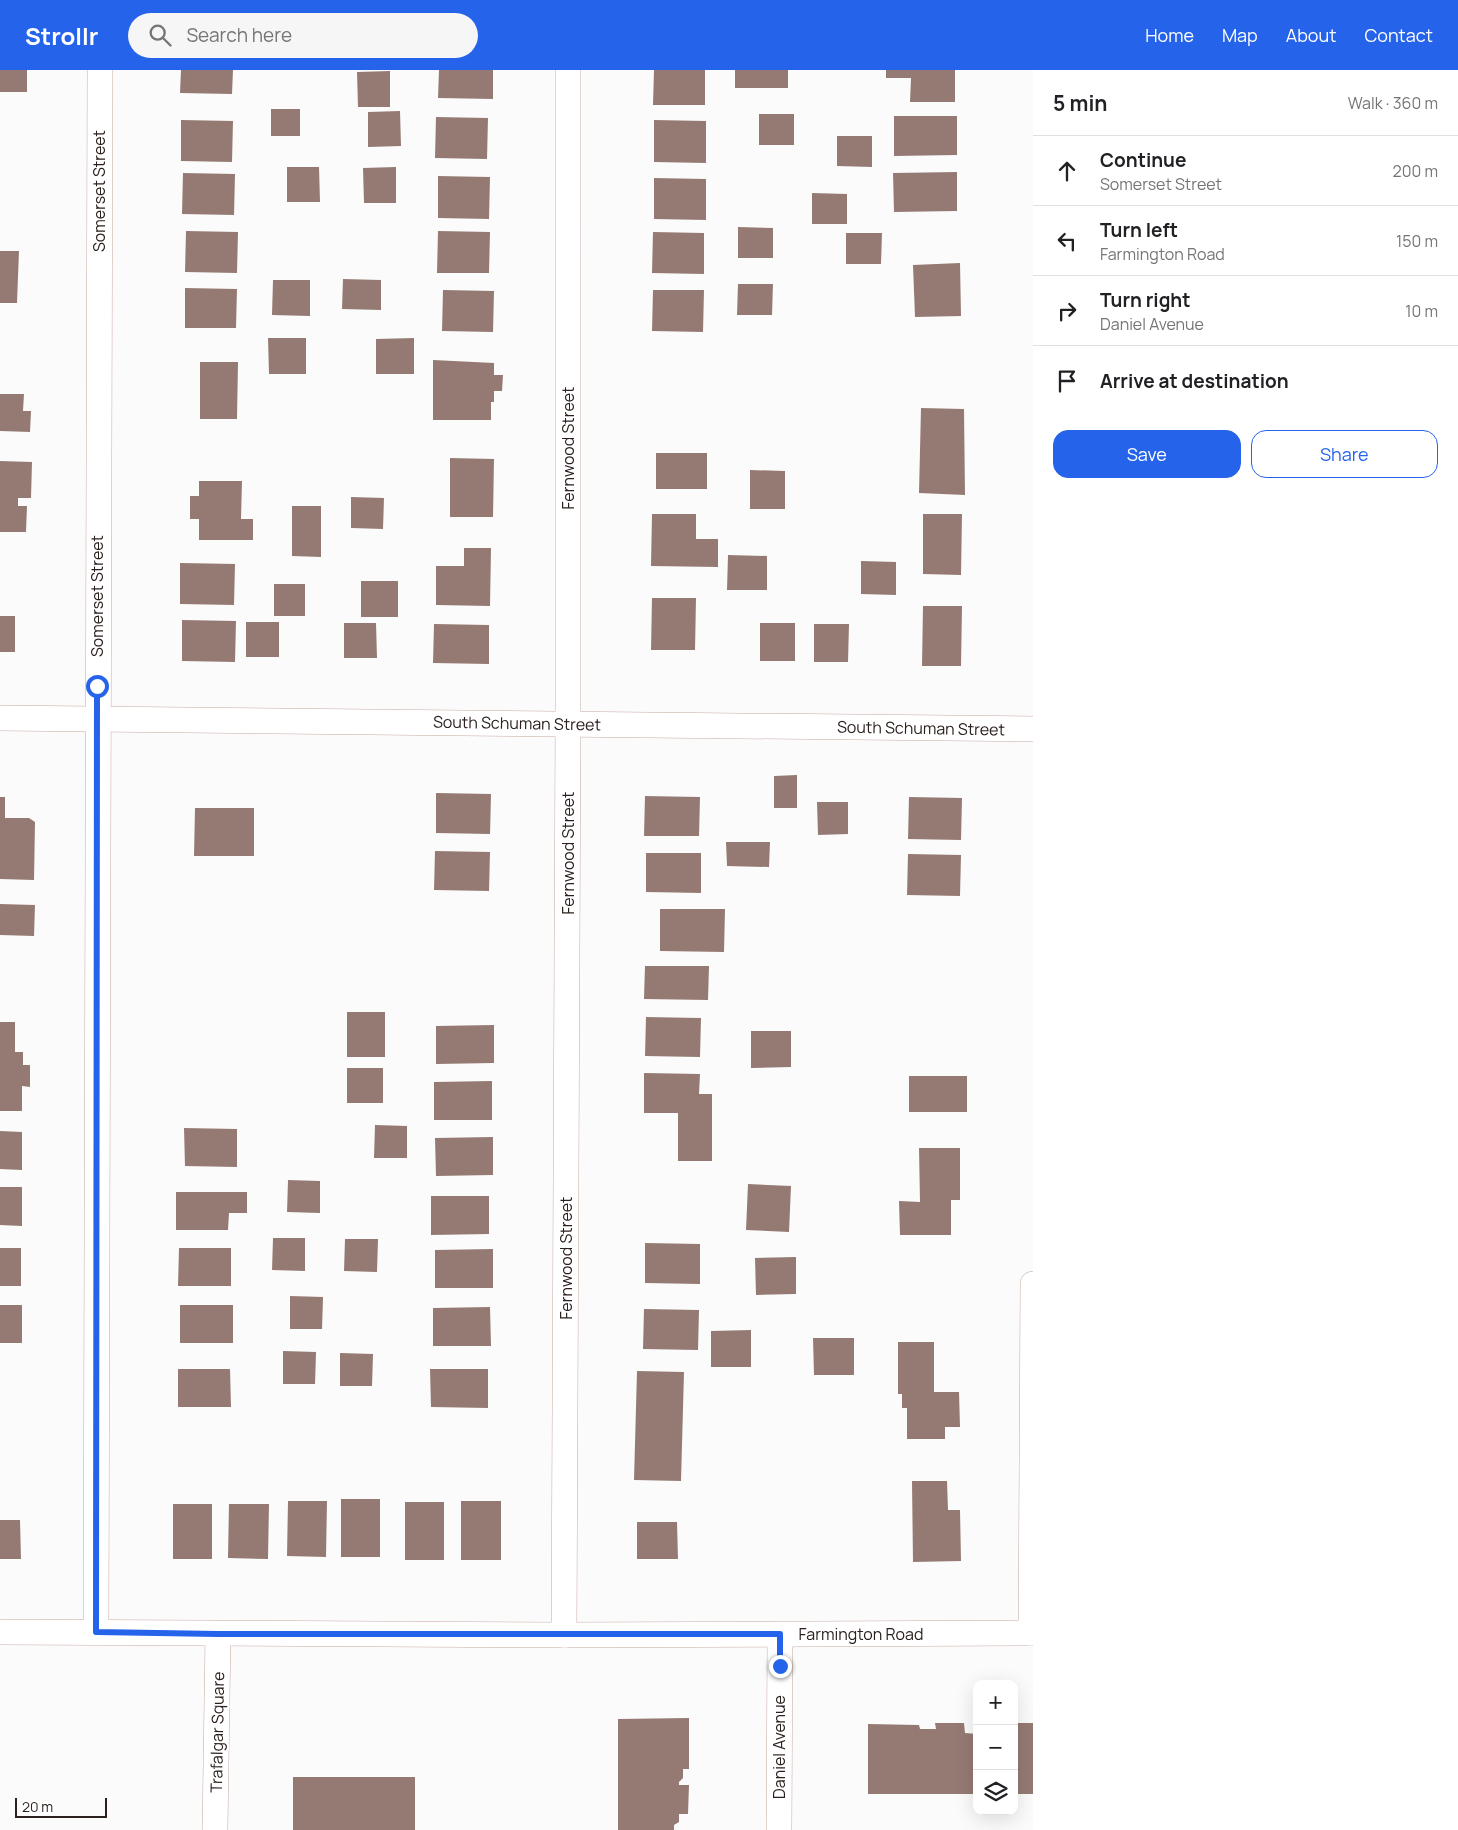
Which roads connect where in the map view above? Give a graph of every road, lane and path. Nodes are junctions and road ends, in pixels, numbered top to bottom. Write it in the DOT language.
graph roads {
  1 [pos="100,70"];
  2 [pos="568,70"];
  3 [pos="0,718"];
  4 [pos="97,719"];
  5 [pos="568,724"];
  6 [pos="1033,729"];
  7 [pos="1033,1284"];
  8 [pos="0,1632"];
  9 [pos="96,1632"];
  10 [pos="1032,1633"];
  11 [pos="218,1634"];
  12 [pos="780,1634"];
  13 [pos="564,1635"];
  14 [pos="215,1830"];
  15 [pos="779,1830"];
  1 -- 4 [label="street, Somerset Street"];
  2 -- 5 [label="street, Fernwood Street"];
  3 -- 4 [label="street, South Schuman Street"];
  4 -- 5 [label="street, South Schuman Street"];
  4 -- 9 [label="street, Somerset Street"];
  5 -- 6 [label="street, South Schuman Street"];
  5 -- 13 [label="street, Fernwood Street"];
  7 -- 10 [label="street"];
  8 -- 9 [label="street, Farmington Road"];
  9 -- 11 [label="street, Farmington Road"];
  10 -- 12 [label="street, Farmington Road"];
  11 -- 13 [label="street, Farmington Road"];
  11 -- 14 [label="street, Trafalgar Square"];
  12 -- 13 [label="street, Farmington Road"];
  12 -- 15 [label="street, Daniel Avenue"];
}
